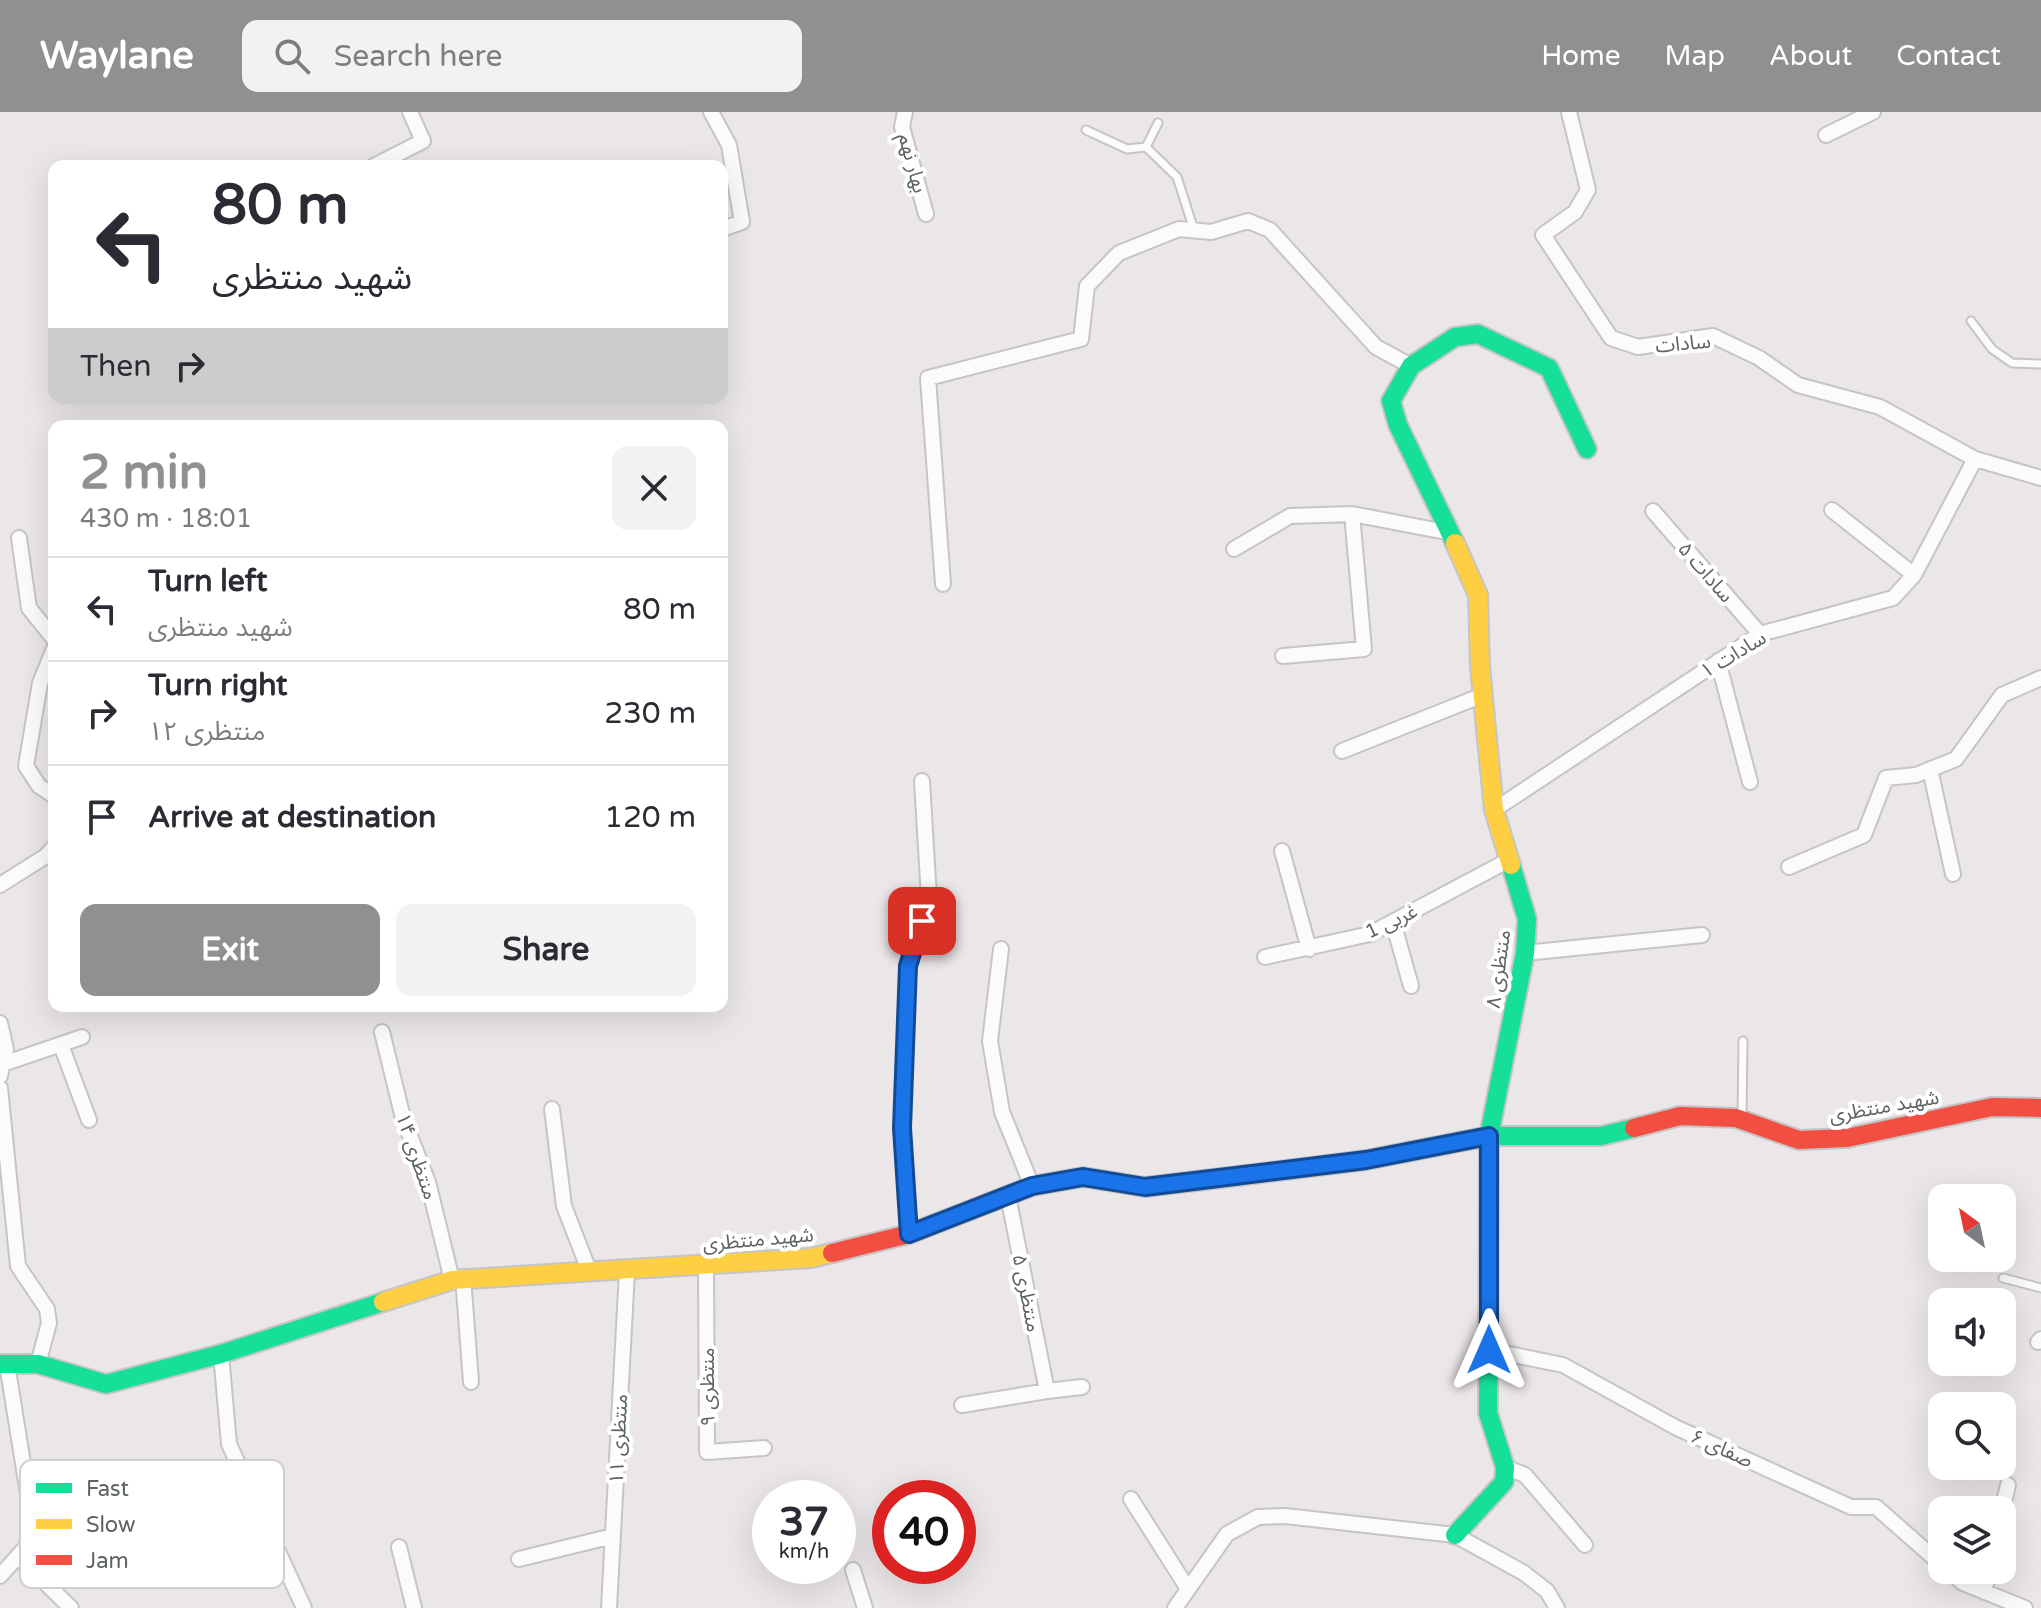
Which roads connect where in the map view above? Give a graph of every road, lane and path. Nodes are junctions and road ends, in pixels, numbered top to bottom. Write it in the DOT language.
graph roads {
  1 [pos="410,112"];
  2 [pos="711,112"];
  3 [pos="905,112"];
  4 [pos="1569,112"];
  5 [pos="1873,112"];
  6 [pos="1158,123"];
  7 [pos="1086,130"];
  8 [pos="1826,135"];
  9 [pos="1146,147"];
  10 [pos="386,160"];
  11 [pos="926,214"];
  12 [pos="728,227"];
  13 [pos="1194,230"];
  14 [pos="1971,321"];
  15 [pos="2041,364"];
  16 [pos="1411,366"];
  17 [pos="1587,449"];
  18 [pos="1975,459"];
  19 [pos="2041,478"];
  20 [pos="1832,510"];
  21 [pos="1653,511"];
  22 [pos="1352,514"];
  23 [pos="1451,533"];
  24 [pos="19,538"];
  25 [pos="1234,549"];
  26 [pos="1914,575"];
  27 [pos="943,584"];
  28 [pos="48,632"];
  29 [pos="1760,634"];
  30 [pos="1283,656"];
  31 [pos="1718,661"];
  32 [pos="48,664"];
  33 [pos="2041,678"];
  34 [pos="1483,695"];
  35 [pos="1342,751"];
  36 [pos="1930,769"];
  37 [pos="922,781"];
  38 [pos="1750,782"];
  39 [pos="48,792"];
  40 [pos="1494,810"];
  41 [pos="1282,851"];
  42 [pos="48,854"];
  43 [pos="1509,860"];
  44 [pos="1789,867"];
  45 [pos="1953,874"];
  46 [pos="0,885"];
  47 [pos="1393,922"];
  48 [pos="1702,935"];
  49 [pos="1001,949"];
  50 [pos="1309,949"];
  51 [pos="1525,953"];
  52 [pos="1265,957"];
  53 [pos="1411,986"];
  54 [pos="0,1023"];
  55 [pos="382,1032"];
  56 [pos="82,1037"];
  57 [pos="1743,1041"];
  58 [pos="61,1045"];
  59 [pos="2,1060"];
  60 [pos="0,1088"];
  61 [pos="2041,1108"];
  62 [pos="552,1109"];
  63 [pos="89,1120"];
  64 [pos="1742,1121"];
  65 [pos="1489,1136"];
  66 [pos="1032,1186"];
  67 [pos="1008,1196"];
  68 [pos="909,1234"];
  69 [pos="706,1265"];
  70 [pos="627,1271"];
  71 [pos="590,1273"];
  72 [pos="458,1278"];
  73 [pos="2003,1278"];
  74 [pos="2041,1288"];
  75 [pos="1489,1350"];
  76 [pos="221,1354"];
  77 [pos="3,1364"];
  78 [pos="38,1364"];
  79 [pos="471,1382"];
  80 [pos="1082,1387"];
  81 [pos="1047,1391"];
  82 [pos="962,1405"];
  83 [pos="764,1448"];
  84 [pos="21,1460"];
  85 [pos="236,1460"];
  86 [pos="1505,1467"];
  87 [pos="2008,1485"];
  88 [pos="2005,1496"];
  89 [pos="1131,1499"];
  90 [pos="1455,1535"];
  91 [pos="613,1536"];
  92 [pos="1585,1545"];
  93 [pos="399,1547"];
  94 [pos="1928,1553"];
  95 [pos="18,1556"];
  96 [pos="519,1559"];
  97 [pos="284,1564"];
  98 [pos="0,1576"];
  99 [pos="856,1580"];
  100 [pos="1965,1584"];
  101 [pos="1986,1584"];
  102 [pos="51,1588"];
  103 [pos="1188,1589"];
  104 [pos="1984,1592"];
  105 [pos="71,1608"];
  106 [pos="304,1608"];
  107 [pos="414,1608"];
  108 [pos="608,1608"];
  109 [pos="865,1608"];
  110 [pos="1175,1608"];
  111 [pos="1557,1608"];
  112 [pos="2025,1608"];
  1 -- 10 [label="street"];
  2 -- 12 [label="street"];
  3 -- 11 [label="street, بهار نهم"];
  4 -- 18 [label="street, سادات"];
  5 -- 8 [label="street"];
  6 -- 9 [label="lane"];
  7 -- 9 [label="lane"];
  9 -- 13 [label="lane"];
  13 -- 16 [label="street"];
  13 -- 27 [label="street"];
  14 -- 15 [label="lane"];
  16 -- 17 [label="street"];
  16 -- 23 [label="street, منتظری ۸"];
  18 -- 19 [label="street, سادات"];
  18 -- 26 [label="street, سادات ۱"];
  20 -- 26 [label="street"];
  21 -- 29 [label="street, سادات ۵"];
  22 -- 23 [label="street"];
  22 -- 25 [label="street"];
  22 -- 30 [label="street"];
  23 -- 34 [label="street, منتظری ۸"];
  24 -- 28 [label="street"];
  26 -- 29 [label="street, سادات ۱"];
  29 -- 31 [label="street, سادات ۱"];
  31 -- 38 [label="street"];
  31 -- 40 [label="street, سادات ۱"];
  32 -- 39 [label="street"];
  33 -- 36 [label="street"];
  34 -- 35 [label="street"];
  34 -- 40 [label="street, منتظری ۸"];
  36 -- 44 [label="street"];
  36 -- 45 [label="street"];
  37 -- 68 [label="street"];
  40 -- 43 [label="street, منتظری ۸"];
  41 -- 50 [label="street"];
  42 -- 46 [label="street"];
  43 -- 47 [label="street, غربی 1"];
  43 -- 51 [label="street, منتظری ۸"];
  47 -- 50 [label="street, غربی 1"];
  47 -- 53 [label="street"];
  48 -- 51 [label="street"];
  49 -- 66 [label="street"];
  50 -- 52 [label="street, غربی 1"];
  51 -- 65 [label="street, منتظری ۸"];
  54 -- 59 [label="street"];
  55 -- 72 [label="street, منتظری ۱۴"];
  56 -- 58 [label="street"];
  57 -- 64 [label="lane"];
  58 -- 59 [label="street"];
  58 -- 63 [label="street"];
  60 -- 78 [label="street"];
  61 -- 64 [label="street, شهید منتظری"];
  62 -- 71 [label="street"];
  64 -- 65 [label="street, شهید منتظری"];
  65 -- 66 [label="street, شهید منتظری"];
  65 -- 75 [label="street, منتظری ۸"];
  66 -- 67 [label="street, شهید منتظری"];
  67 -- 68 [label="street, شهید منتظری"];
  67 -- 81 [label="street, منتظری ۵"];
  68 -- 69 [label="street, شهید منتظری"];
  69 -- 70 [label="street, شهید منتظری"];
  69 -- 83 [label="street, منتظری ۹"];
  70 -- 71 [label="street, شهید منتظری"];
  70 -- 91 [label="street, منتظری ۱۱"];
  71 -- 72 [label="street, شهید منتظری"];
  72 -- 76 [label="street, شهید منتظری"];
  72 -- 79 [label="street, منتظری ۱۴"];
  73 -- 74 [label="lane"];
  75 -- 86 [label="street, منتظری ۸"];
  75 -- 94 [label="street, صفای ۶"];
  76 -- 78 [label="street, شهید منتظری"];
  76 -- 85 [label="street"];
  77 -- 78 [label="street, شهید منتظری"];
  77 -- 84 [label="street"];
  80 -- 81 [label="street"];
  81 -- 82 [label="street"];
  86 -- 90 [label="street"];
  86 -- 92 [label="street"];
  87 -- 88 [label="street"];
  89 -- 103 [label="street"];
  90 -- 103 [label="street"];
  90 -- 111 [label="street"];
  91 -- 96 [label="street"];
  91 -- 108 [label="street, منتظری ۱۱"];
  93 -- 107 [label="street"];
  95 -- 98 [label="street"];
  97 -- 106 [label="street"];
  99 -- 109 [label="street"];
  100 -- 104 [label="street"];
  101 -- 104 [label="street"];
  102 -- 105 [label="street"];
  103 -- 110 [label="street"];
  104 -- 112 [label="street"];
}
